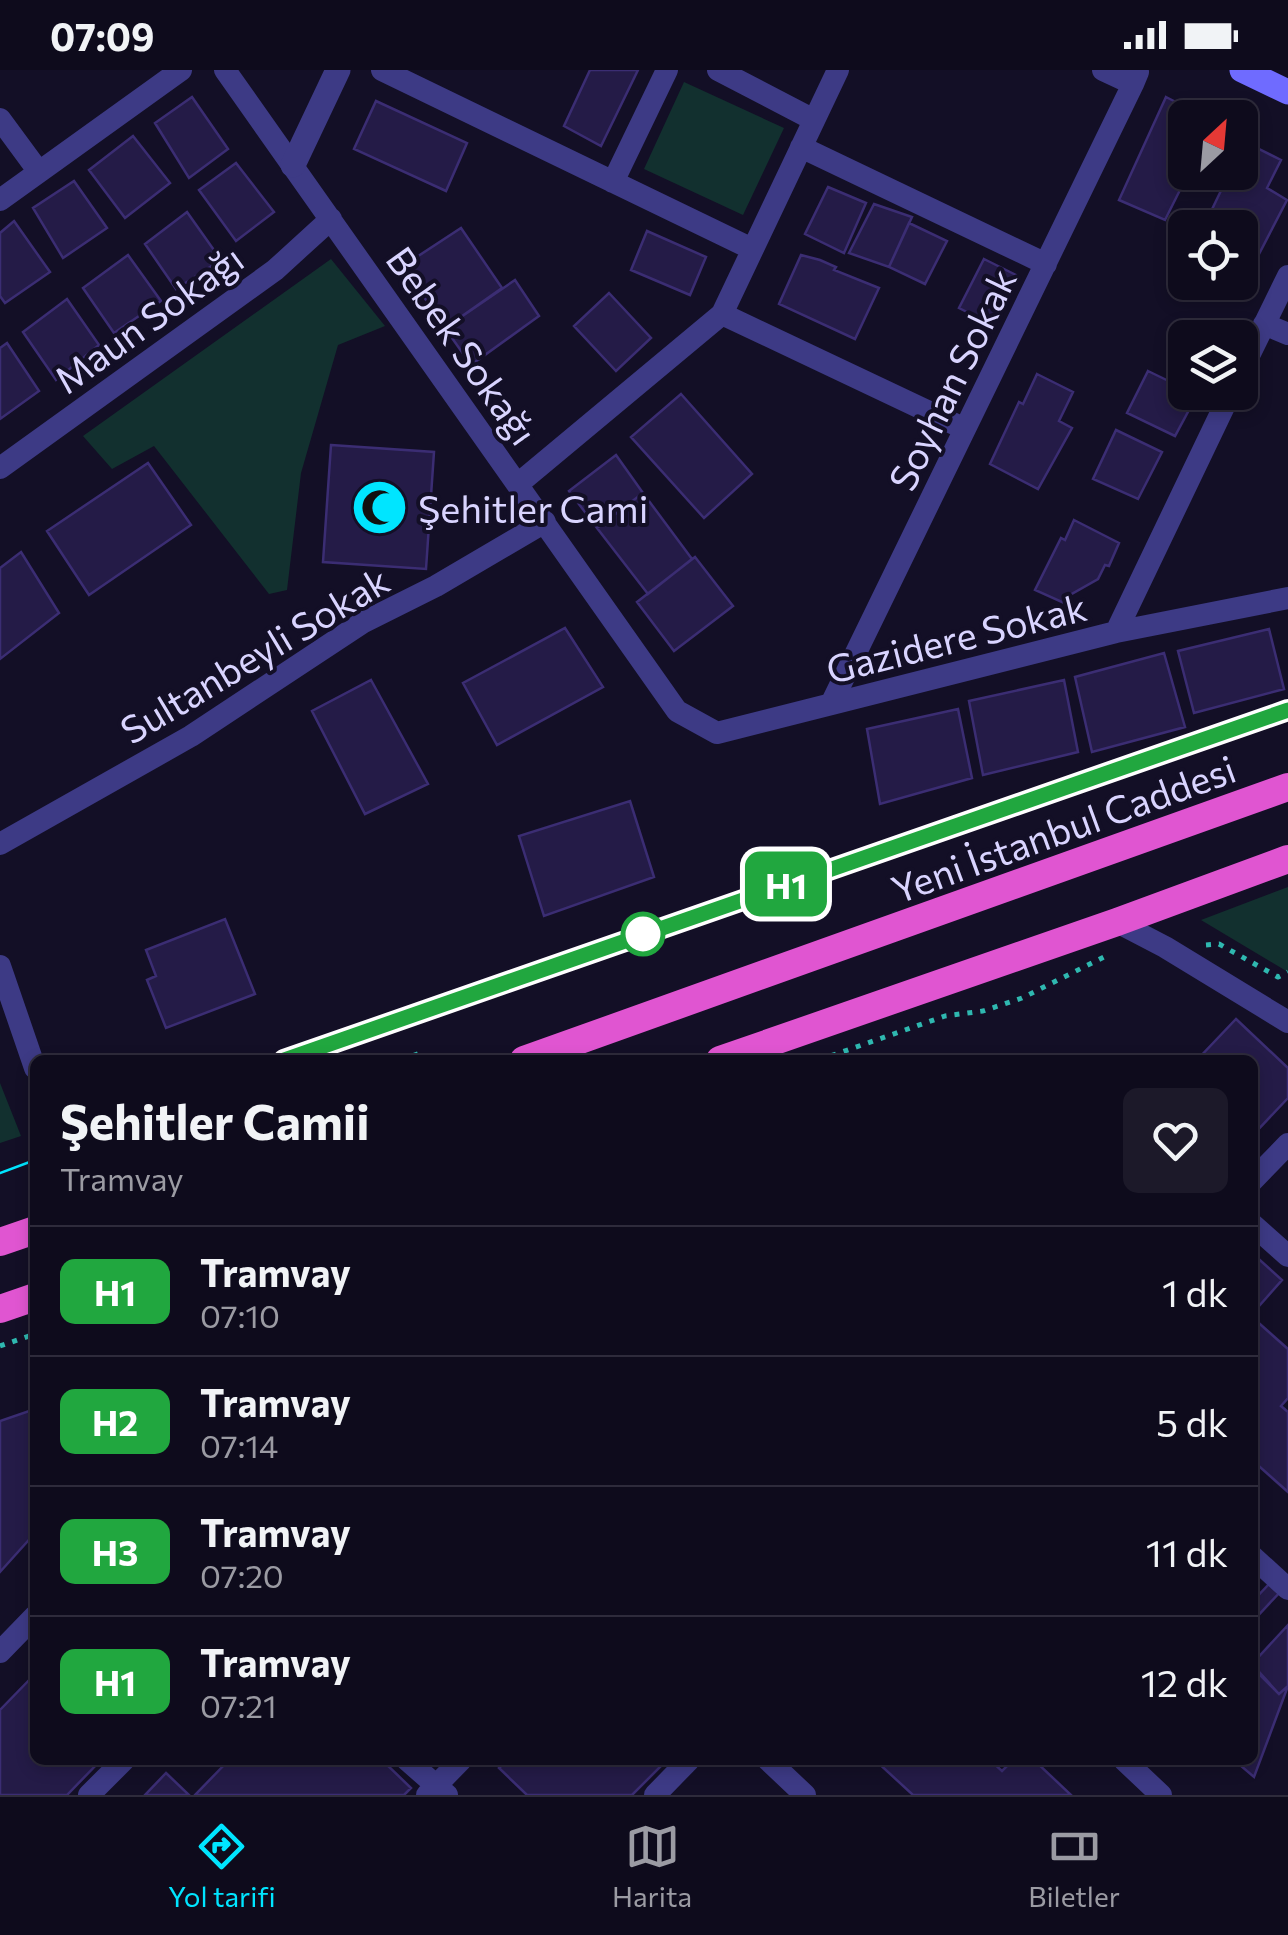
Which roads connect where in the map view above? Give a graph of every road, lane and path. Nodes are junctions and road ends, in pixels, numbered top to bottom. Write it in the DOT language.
graph roads {
  1 [pos="181,70"];
  2 [pos="225,70"];
  3 [pos="338,70"];
  4 [pos="382,70"];
  5 [pos="667,70"];
  6 [pos="718,70"];
  7 [pos="838,70"];
  8 [pos="1103,70"];
  9 [pos="1242,70"];
  10 [pos="1136,77"];
  11 [pos="1288,92"];
  12 [pos="0,119"];
  13 [pos="814,120"];
  14 [pos="801,147"];
  15 [pos="293,166"];
  16 [pos="39,172"];
  17 [pos="613,182"];
  18 [pos="0,200"];
  19 [pos="332,219"];
  20 [pos="752,249"];
  21 [pos="1046,264"];
  22 [pos="1288,276"];
  23 [pos="722,314"];
  24 [pos="1264,324"];
  25 [pos="1288,334"];
  26 [pos="1258,336"];
  27 [pos="1222,410"];
  28 [pos="965,429"];
  29 [pos="0,468"];
  30 [pos="518,484"];
  31 [pos="545,522"];
  32 [pos="1288,598"];
  33 [pos="1116,632"];
  34 [pos="831,704"];
  35 [pos="677,711"];
  36 [pos="1288,787"];
  37 [pos="0,844"];
  38 [pos="1288,859"];
  39 [pos="1117,922"];
  40 [pos="1166,947"];
  41 [pos="1113,953"];
  42 [pos="0,966"];
  43 [pos="1288,972"];
  44 [pos="1288,1022"];
  45 [pos="31,1055"];
  46 [pos="538,1055"];
  47 [pos="734,1055"];
  48 [pos="833,1055"];
  49 [pos="1288,1144"];
  50 [pos="1258,1175"];
  51 [pos="1258,1229"];
  52 [pos="30,1232"];
  53 [pos="0,1242"];
  54 [pos="1288,1256"];
  55 [pos="30,1299"];
  56 [pos="0,1309"];
  57 [pos="30,1336"];
  58 [pos="0,1346"];
  59 [pos="1258,1562"];
  60 [pos="1288,1589"];
  61 [pos="30,1621"];
  62 [pos="0,1652"];
  63 [pos="119,1765"];
  64 [pos="412,1765"];
  65 [pos="457,1765"];
  66 [pos="684,1765"];
  67 [pos="773,1765"];
  68 [pos="1129,1765"];
  69 [pos="436,1792"];
  70 [pos="89,1795"];
  71 [pos="655,1795"];
  72 [pos="806,1795"];
  73 [pos="1161,1795"];
  1 -- 16 [label="street"];
  2 -- 15 [label="street, Bebek Sokağı"];
  3 -- 15 [label="street"];
  4 -- 17 [label="street"];
  5 -- 17 [label="street"];
  6 -- 13 [label="street"];
  7 -- 13 [label="street"];
  8 -- 10 [label="street"];
  9 -- 11 [label="main road"];
  10 -- 21 [label="street, Soyhan Sokak"];
  12 -- 16 [label="street"];
  13 -- 14 [label="street"];
  14 -- 20 [label="street"];
  14 -- 21 [label="street"];
  15 -- 19 [label="street, Bebek Sokağı"];
  16 -- 18 [label="street"];
  17 -- 20 [label="street"];
  19 -- 29 [label="street, Maun Sokağı"];
  19 -- 30 [label="street, Bebek Sokağı"];
  20 -- 23 [label="street"];
  21 -- 28 [label="street, Soyhan Sokak"];
  22 -- 24 [label="street"];
  23 -- 28 [label="street"];
  23 -- 30 [label="street"];
  24 -- 25 [label="street"];
  24 -- 26 [label="street"];
  27 -- 33 [label="street, Gazidere Sokak"];
  28 -- 34 [label="street, Soyhan Sokak"];
  30 -- 31 [label="street, Bebek Sokağı"];
  31 -- 35 [label="street, Bebek Sokağı"];
  31 -- 37 [label="street, Sultanbeyli Sokak"];
  32 -- 33 [label="street"];
  33 -- 34 [label="street, Gazidere Sokak"];
  34 -- 35 [label="street, Gazidere Sokak"];
  36 -- 46 [label="highway, Yeni İstanbul Caddesi"];
  38 -- 39 [label="highway"];
  39 -- 40 [label="street"];
  39 -- 47 [label="highway"];
  40 -- 43 [label="path"];
  40 -- 44 [label="street"];
  41 -- 48 [label="path"];
  42 -- 45 [label="street"];
  49 -- 50 [label="street"];
  51 -- 54 [label="street"];
  52 -- 53 [label="highway"];
  55 -- 56 [label="highway"];
  57 -- 58 [label="path"];
  59 -- 60 [label="street"];
  61 -- 62 [label="street"];
  63 -- 70 [label="street"];
  64 -- 69 [label="street"];
  65 -- 69 [label="street"];
  66 -- 71 [label="street"];
  67 -- 72 [label="street"];
  68 -- 73 [label="street"];
}
